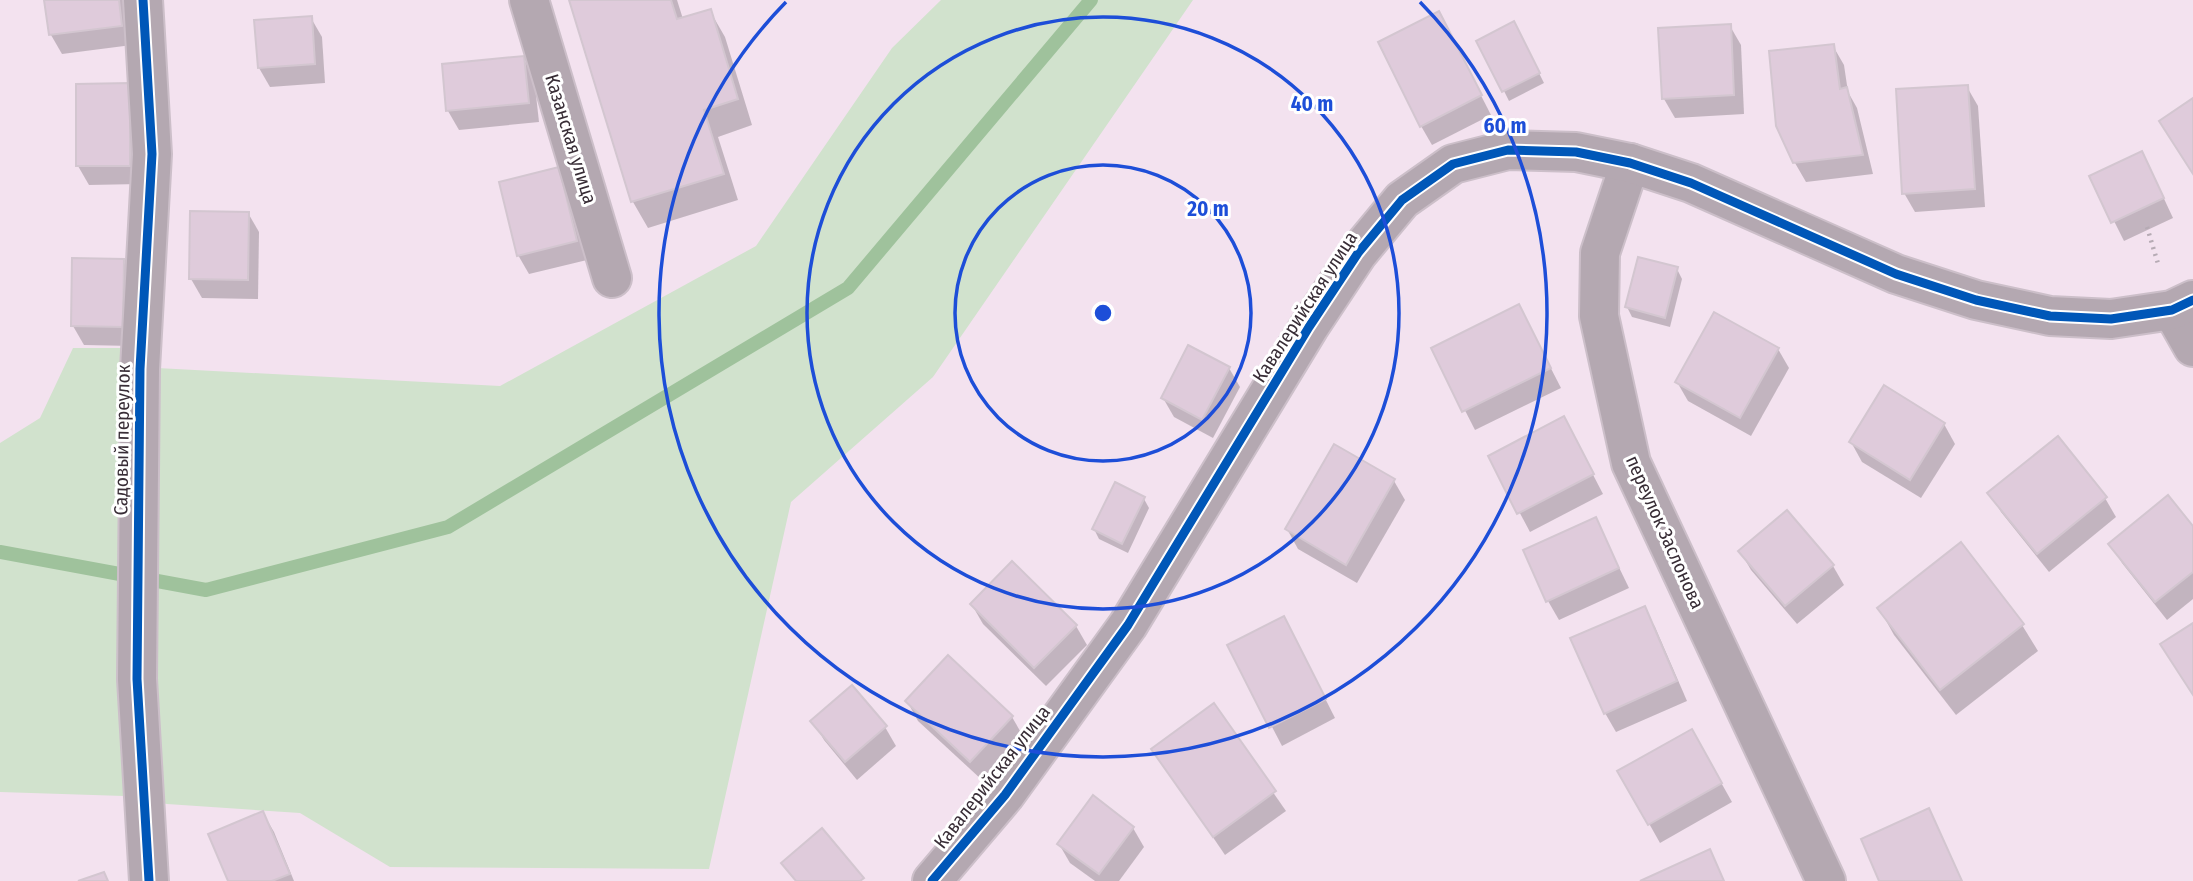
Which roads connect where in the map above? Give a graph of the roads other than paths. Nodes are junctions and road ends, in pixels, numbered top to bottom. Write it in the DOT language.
graph roads {
  1 [pos="143,0"];
  2 [pos="529,0"];
  3 [pos="1630,163"];
  4 [pos="612,278"];
  5 [pos="2182,305"];
  6 [pos="2193,347"];
  7 [pos="149,881"];
  8 [pos="932,881"];
  9 [pos="1826,881"];
  1 -- 7 [label="street, Садовый переулок"];
  2 -- 4 [label="street, Казанская улица"];
  3 -- 5 [label="street, Кавалерийская улица"];
  3 -- 8 [label="street, Кавалерийская улица"];
  3 -- 9 [label="street, переулок Заслонова"];
  5 -- 6 [label="street"];
}
